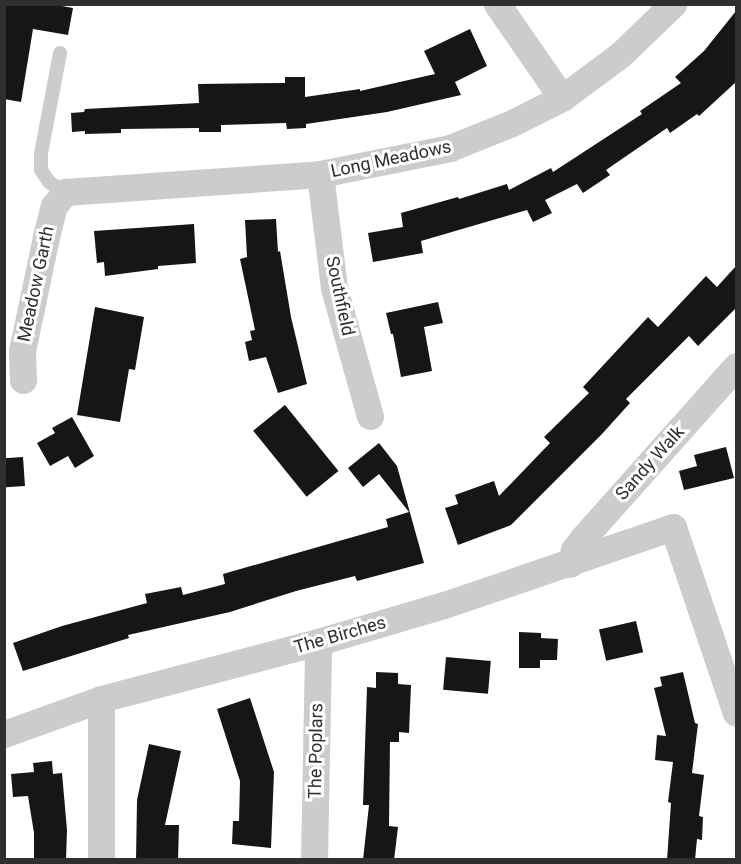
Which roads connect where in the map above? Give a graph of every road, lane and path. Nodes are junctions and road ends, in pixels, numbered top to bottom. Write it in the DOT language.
graph roads {
  1 [pos="496,4"];
  2 [pos="674,4"];
  3 [pos="60,53"];
  4 [pos="562,98"];
  5 [pos="320,174"];
  6 [pos="65,192"];
  7 [pos="736,366"];
  8 [pos="22,380"];
  9 [pos="370,416"];
  10 [pos="570,564"];
  11 [pos="318,642"];
  12 [pos="101,699"];
  13 [pos="736,713"];
  14 [pos="4,734"];
  15 [pos="101,860"];
  16 [pos="314,860"];
  1 -- 4 [label="street"];
  2 -- 4 [label="street, Long Meadows"];
  3 -- 6 [label="lane"];
  4 -- 5 [label="street, Long Meadows"];
  5 -- 6 [label="street, Long Meadows"];
  5 -- 9 [label="street, Southfield"];
  6 -- 8 [label="street, Meadow Garth"];
  7 -- 10 [label="street, Sandy Walk"];
  10 -- 11 [label="street, The Birches"];
  10 -- 13 [label="street, The Birches"];
  11 -- 12 [label="street, The Birches"];
  11 -- 16 [label="street, The Poplars"];
  12 -- 14 [label="street, The Birches"];
  12 -- 15 [label="street"];
}
